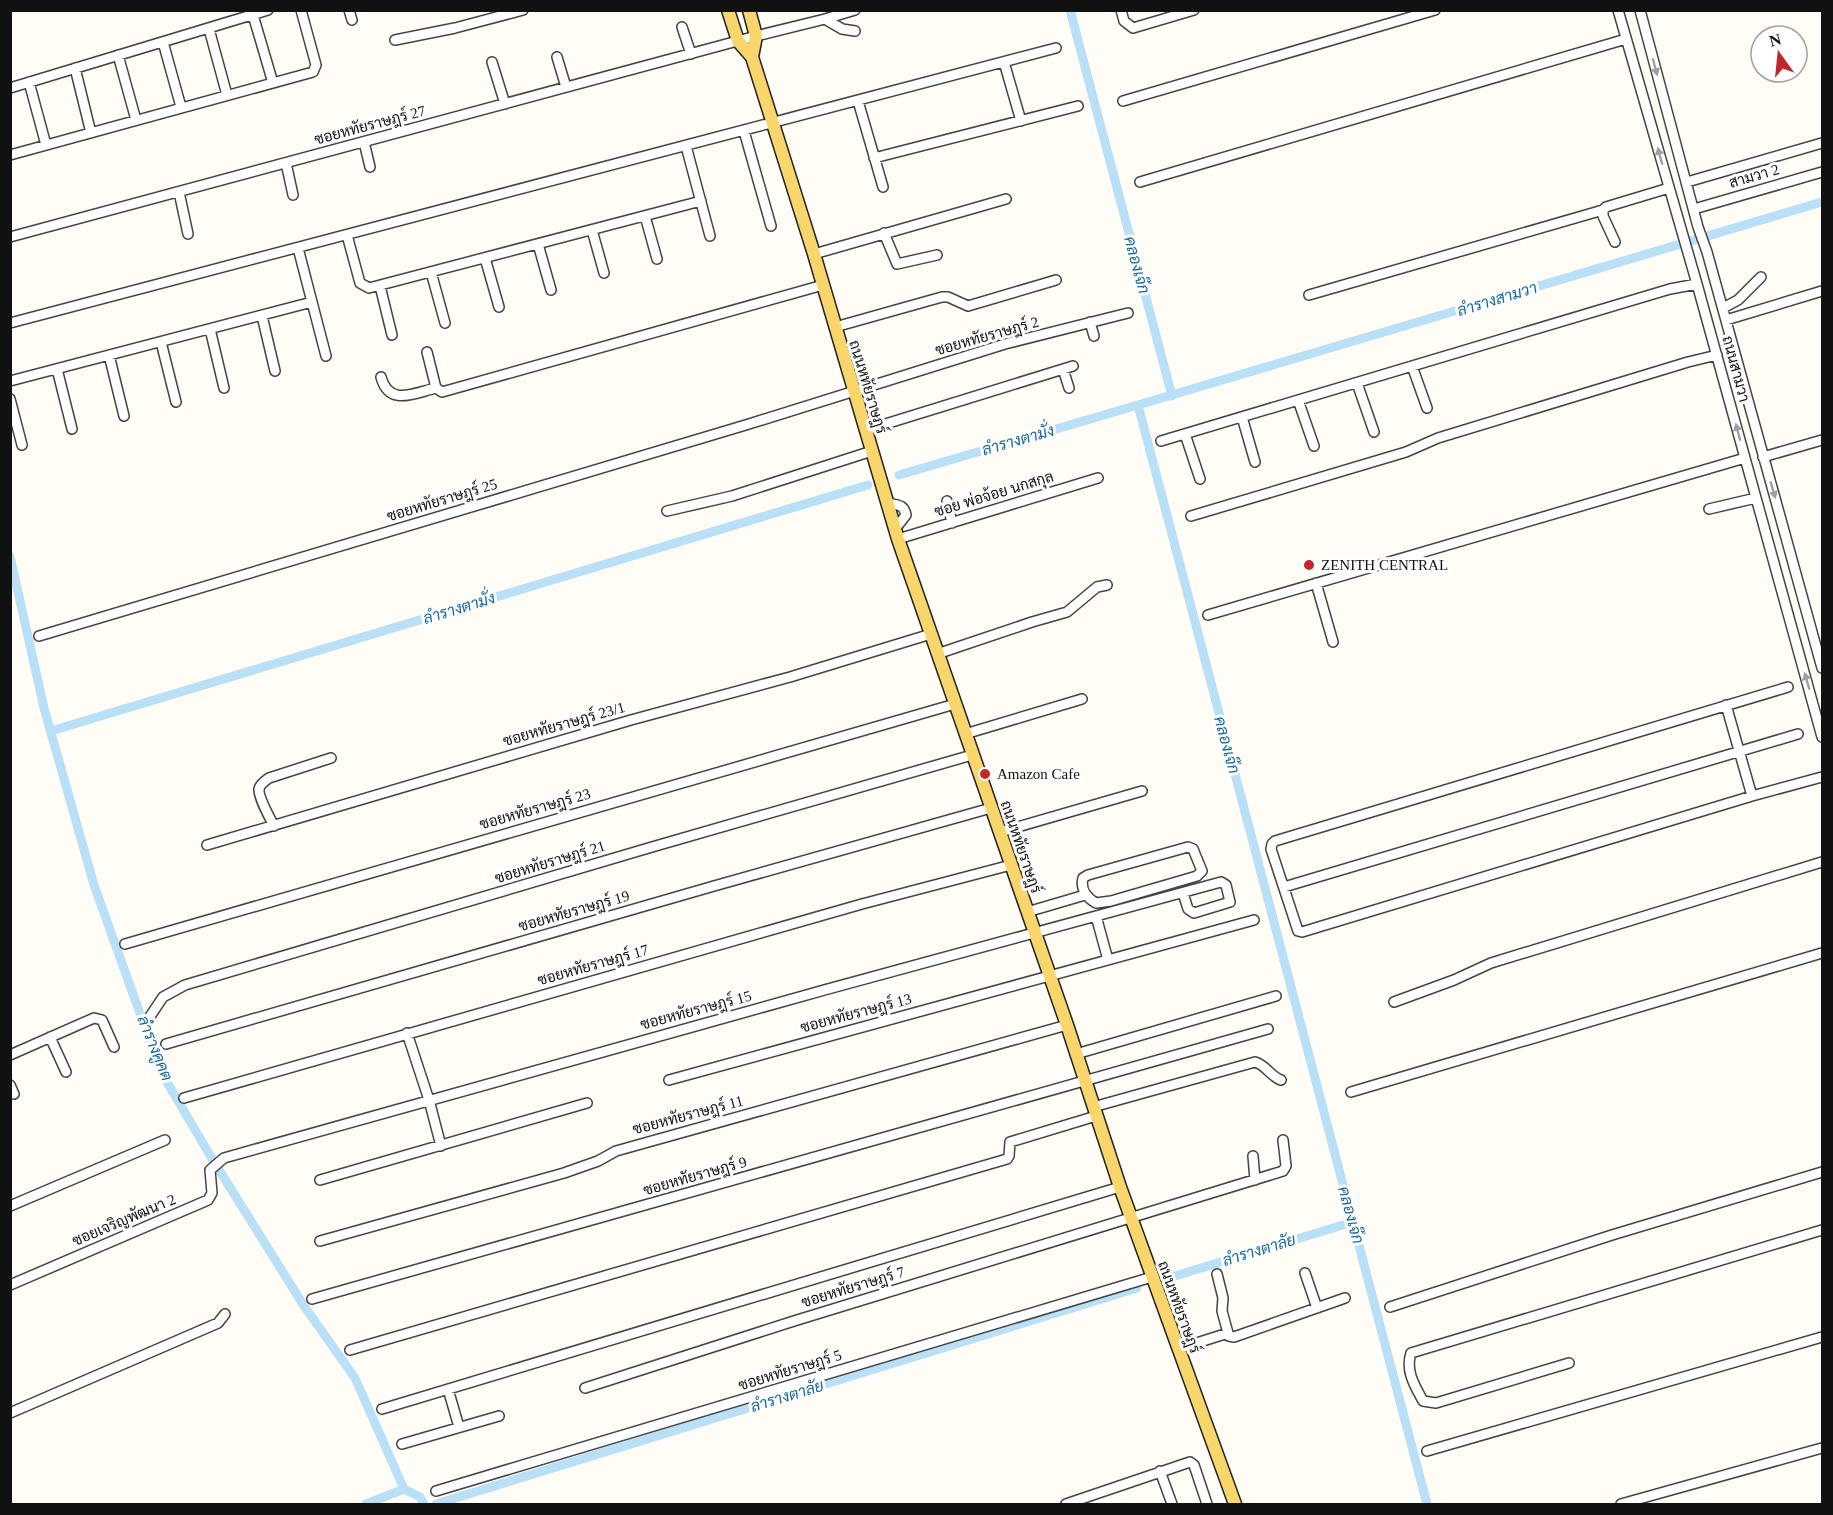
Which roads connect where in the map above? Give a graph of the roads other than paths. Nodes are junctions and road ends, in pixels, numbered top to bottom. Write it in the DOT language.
graph roads {
  1 [pos="268,10"];
  2 [pos="301,10"];
  3 [pos="523,10"];
  4 [pos="728,10"];
  5 [pos="749,10"];
  6 [pos="855,10"];
  7 [pos="1121,10"];
  8 [pos="1194,10"];
  9 [pos="1435,10"];
  10 [pos="1618,10"];
  11 [pos="1640,10"];
  12 [pos="253,15"];
  13 [pos="825,19"];
  14 [pos="682,27"];
  15 [pos="209,29"];
  16 [pos="855,31"];
  17 [pos="756,36"];
  18 [pos="1626,39"];
  19 [pos="395,40"];
  20 [pos="738,41"];
  21 [pos="163,42"];
  22 [pos="1056,48"];
  23 [pos="691,54"];
  24 [pos="118,55"];
  25 [pos="557,57"];
  26 [pos="753,57"];
  27 [pos="1004,62"];
  28 [pos="492,63"];
  29 [pos="75,68"];
  30 [pos="29,82"];
  31 [pos="273,83"];
  32 [pos="566,87"];
  33 [pos="10,88"];
  34 [pos="1660,88"];
  35 [pos="1643,91"];
  36 [pos="227,95"];
  37 [pos="858,101"];
  38 [pos="1123,101"];
  39 [pos="504,104"];
  40 [pos="1078,106"];
  41 [pos="181,108"];
  42 [pos="136,120"];
  43 [pos="1021,120"];
  44 [pos="774,124"];
  45 [pos="744,131"];
  46 [pos="91,133"];
  47 [pos="364,142"];
  48 [pos="1822,143"];
  49 [pos="46,145"];
  50 [pos="686,146"];
  51 [pos="10,155"];
  52 [pos="874,158"];
  53 [pos="286,163"];
  54 [pos="370,167"];
  55 [pos="1822,172"];
  56 [pos="1140,182"];
  57 [pos="1687,182"];
  58 [pos="882,187"];
  59 [pos="1669,188"];
  60 [pos="179,192"];
  61 [pos="293,195"];
  62 [pos="1006,199"];
  63 [pos="700,201"];
  64 [pos="1694,209"];
  65 [pos="1603,210"];
  66 [pos="645,216"];
  67 [pos="771,226"];
  68 [pos="592,230"];
  69 [pos="884,233"];
  70 [pos="188,234"];
  71 [pos="347,235"];
  72 [pos="710,236"];
  73 [pos="10,237"];
  74 [pos="1615,243"];
  75 [pos="538,244"];
  76 [pos="298,248"];
  77 [pos="814,254"];
  78 [pos="937,255"];
  79 [pos="485,258"];
  80 [pos="657,259"];
  81 [pos="431,272"];
  82 [pos="604,273"];
  83 [pos="1761,277"];
  84 [pos="1056,280"];
  85 [pos="1697,284"];
  86 [pos="823,285"];
  87 [pos="380,286"];
  88 [pos="551,290"];
  89 [pos="1822,291"];
  90 [pos="1309,295"];
  91 [pos="312,302"];
  92 [pos="499,307"];
  93 [pos="1723,308"];
  94 [pos="1128,312"];
  95 [pos="262,316"];
  96 [pos="1726,320"];
  97 [pos="445,322"];
  98 [pos="1090,322"];
  99 [pos="10,323"];
  100 [pos="835,327"];
  101 [pos="210,329"];
  102 [pos="392,335"];
  103 [pos="1094,336"];
  104 [pos="161,342"];
  105 [pos="427,352"];
  106 [pos="109,355"];
  107 [pos="1717,355"];
  108 [pos="326,356"];
  109 [pos="1412,366"];
  110 [pos="57,369"];
  111 [pos="276,371"];
  112 [pos="381,377"];
  113 [pos="10,381"];
  114 [pos="1357,383"];
  115 [pos="224,388"];
  116 [pos="436,388"];
  117 [pos="1069,388"];
  118 [pos="854,391"];
  119 [pos="10,399"];
  120 [pos="1298,400"];
  121 [pos="176,402"];
  122 [pos="1427,408"];
  123 [pos="124,416"];
  124 [pos="1242,417"];
  125 [pos="72,429"];
  126 [pos="866,430"];
  127 [pos="1374,432"];
  128 [pos="1185,434"];
  129 [pos="1822,440"];
  130 [pos="1161,441"];
  131 [pos="21,445"];
  132 [pos="1314,446"];
  133 [pos="872,451"];
  134 [pos="1745,458"];
  135 [pos="1763,458"];
  136 [pos="1255,462"];
  137 [pos="1098,478"];
  138 [pos="1200,479"];
  139 [pos="1756,498"];
  140 [pos="947,501"];
  141 [pos="1709,509"];
  142 [pos="668,511"];
  143 [pos="1191,516"];
  144 [pos="952,523"];
  145 [pos="896,534"];
  146 [pos="1316,583"];
  147 [pos="1107,585"];
  148 [pos="1208,615"];
  149 [pos="931,634"];
  150 [pos="39,636"];
  151 [pos="1334,642"];
  152 [pos="938,654"];
  153 [pos="1822,668"];
  154 [pos="1788,687"];
  155 [pos="1082,699"];
  156 [pos="955,704"];
  157 [pos="1726,705"];
  158 [pos="965,734"];
  159 [pos="1798,734"];
  160 [pos="1822,737"];
  161 [pos="1739,750"];
  162 [pos="972,755"];
  163 [pos="332,758"];
  164 [pos="1822,777"];
  165 [pos="1142,791"];
  166 [pos="1752,796"];
  167 [pos="991,808"];
  168 [pos="274,826"];
  169 [pos="1000,832"];
  170 [pos="207,845"];
  171 [pos="1822,862"];
  172 [pos="1011,865"];
  173 [pos="1284,887"];
  174 [pos="1183,892"];
  175 [pos="1085,894"];
  176 [pos="1027,912"];
  177 [pos="1096,916"];
  178 [pos="1254,920"];
  179 [pos="1034,932"];
  180 [pos="125,944"];
  181 [pos="1822,953"];
  182 [pos="1108,960"];
  183 [pos="1050,976"];
  184 [pos="1276,996"];
  185 [pos="1394,1002"];
  186 [pos="148,1018"];
  187 [pos="1067,1025"];
  188 [pos="1268,1029"];
  189 [pos="407,1033"];
  190 [pos="50,1037"];
  191 [pos="166,1044"];
  192 [pos="114,1047"];
  193 [pos="10,1054"];
  194 [pos="1076,1054"];
  195 [pos="66,1072"];
  196 [pos="669,1080"];
  197 [pos="1281,1080"];
  198 [pos="1085,1082"];
  199 [pos="1351,1092"];
  200 [pos="184,1098"];
  201 [pos="429,1100"];
  202 [pos="587,1103"];
  203 [pos="1095,1112"];
  204 [pos="165,1140"];
  205 [pos="1283,1140"];
  206 [pos="441,1146"];
  207 [pos="1253,1156"];
  208 [pos="219,1160"];
  209 [pos="1822,1172"];
  210 [pos="320,1180"];
  211 [pos="1255,1180"];
  212 [pos="1120,1187"];
  213 [pos="10,1206"];
  214 [pos="1131,1218"];
  215 [pos="1822,1230"];
  216 [pos="320,1241"];
  217 [pos="1305,1273"];
  218 [pos="1218,1274"];
  219 [pos="1152,1277"];
  220 [pos="10,1285"];
  221 [pos="1345,1298"];
  222 [pos="312,1299"];
  223 [pos="1390,1307"];
  224 [pos="1317,1308"];
  225 [pos="225,1314"];
  226 [pos="1228,1334"];
  227 [pos="1822,1337"];
  228 [pos="1178,1349"];
  229 [pos="350,1350"];
  230 [pos="1569,1363"];
  231 [pos="585,1388"];
  232 [pos="448,1389"];
  233 [pos="382,1409"];
  234 [pos="10,1413"];
  235 [pos="499,1416"];
  236 [pos="459,1427"];
  237 [pos="402,1444"];
  238 [pos="1822,1448"];
  239 [pos="1427,1451"];
  240 [pos="1160,1471"];
  241 [pos="436,1491"];
  242 [pos="1066,1504"];
  243 [pos="1172,1504"];
  244 [pos="1207,1504"];
  245 [pos="1235,1504"];
  246 [pos="1621,1504"];
  1 -- 12 [label="street"];
  2 -- 31 [label="street"];
  3 -- 19 [label="street"];
  4 -- 20 [label="main road, ถนนหทัยราษฎร์"];
  5 -- 17 [label="main road, ถนนหทัยราษฎร์"];
  6 -- 13 [label="street, ซอยหทัยราษฎร์ 27"];
  7 -- 8 [label="street"];
  9 -- 38 [label="street"];
  10 -- 18 [label="street, ถนนสามวา"];
  11 -- 34 [label="street, ถนนสามวา, one-way"];
  12 -- 15 [label="street"];
  12 -- 31 [label="street"];
  13 -- 16 [label="street"];
  13 -- 17 [label="street, ซอยหทัยราษฎร์ 27"];
  14 -- 23 [label="street"];
  15 -- 21 [label="street"];
  15 -- 36 [label="street"];
  17 -- 20 [label="street, ซอยหทัยราษฎร์ 27"];
  17 -- 26 [label="main road, ถนนหทัยราษฎร์"];
  18 -- 35 [label="street, ถนนสามวา"];
  18 -- 56 [label="street"];
  20 -- 23 [label="street, ซอยหทัยราษฎร์ 27"];
  20 -- 26 [label="main road, ถนนหทัยราษฎร์"];
  21 -- 24 [label="street"];
  21 -- 41 [label="street"];
  22 -- 27 [label="street"];
  23 -- 32 [label="street, ซอยหทัยราษฎร์ 27"];
  24 -- 29 [label="street"];
  24 -- 42 [label="street"];
  25 -- 32 [label="street"];
  26 -- 44 [label="main road, ถนนหทัยราษฎร์"];
  27 -- 37 [label="street"];
  27 -- 43 [label="street"];
  28 -- 39 [label="street"];
  29 -- 30 [label="street"];
  29 -- 46 [label="street"];
  30 -- 33 [label="street"];
  30 -- 49 [label="street"];
  31 -- 36 [label="street"];
  32 -- 39 [label="street, ซอยหทัยราษฎร์ 27"];
  34 -- 35 [label="street"];
  34 -- 57 [label="street, ถนนสามวา"];
  59 -- 35 [label="street, ถนนสามวา, one-way"];
  36 -- 41 [label="street"];
  37 -- 44 [label="street"];
  37 -- 52 [label="street"];
  39 -- 47 [label="street, ซอยหทัยราษฎร์ 27"];
  40 -- 43 [label="street"];
  41 -- 42 [label="street"];
  42 -- 46 [label="street"];
  43 -- 52 [label="street"];
  44 -- 45 [label="street"];
  44 -- 77 [label="main road, ถนนหทัยราษฎร์"];
  45 -- 50 [label="street"];
  45 -- 67 [label="street"];
  46 -- 49 [label="street"];
  47 -- 53 [label="street, ซอยหทัยราษฎร์ 27"];
  47 -- 54 [label="street"];
  48 -- 57 [label="street"];
  49 -- 51 [label="street"];
  50 -- 63 [label="street"];
  50 -- 71 [label="street"];
  52 -- 58 [label="street"];
  53 -- 60 [label="street, ซอยหทัยราษฎร์ 27"];
  53 -- 61 [label="street"];
  55 -- 64 [label="street, สามวา 2"];
  57 -- 64 [label="street, ถนนสามวา"];
  59 -- 65 [label="street"];
  59 -- 85 [label="street, ถนนสามวา"];
  60 -- 70 [label="street"];
  60 -- 73 [label="street, ซอยหทัยราษฎร์ 27"];
  62 -- 69 [label="street"];
  63 -- 66 [label="street"];
  63 -- 72 [label="street"];
  64 -- 93 [label="street, ถนนสามวา"];
  65 -- 74 [label="street"];
  65 -- 90 [label="street"];
  66 -- 68 [label="street"];
  66 -- 80 [label="street"];
  68 -- 75 [label="street"];
  68 -- 82 [label="street"];
  69 -- 77 [label="street"];
  69 -- 78 [label="street"];
  71 -- 76 [label="street"];
  71 -- 87 [label="street"];
  75 -- 79 [label="street"];
  75 -- 88 [label="street"];
  76 -- 91 [label="street"];
  76 -- 99 [label="street"];
  77 -- 86 [label="main road, ถนนหทัยราษฎร์"];
  79 -- 81 [label="street"];
  79 -- 92 [label="street"];
  81 -- 87 [label="street"];
  81 -- 97 [label="street"];
  83 -- 93 [label="street"];
  84 -- 100 [label="street"];
  85 -- 107 [label="street, ถนนสามวา"];
  85 -- 109 [label="street"];
  86 -- 100 [label="main road, ถนนหทัยราษฎร์"];
  86 -- 116 [label="street"];
  87 -- 102 [label="street"];
  89 -- 96 [label="street"];
  91 -- 95 [label="street"];
  91 -- 108 [label="street"];
  93 -- 96 [label="street, ถนนสามวา"];
  94 -- 98 [label="street, ซอยหทัยราษฎร์ 2"];
  95 -- 101 [label="street"];
  95 -- 111 [label="street"];
  96 -- 135 [label="street, ถนนสามวา"];
  98 -- 103 [label="street"];
  98 -- 118 [label="street, ซอยหทัยราษฎร์ 2"];
  100 -- 118 [label="main road, ถนนหทัยราษฎร์"];
  101 -- 104 [label="street"];
  101 -- 115 [label="street"];
  104 -- 106 [label="street"];
  104 -- 121 [label="street"];
  105 -- 116 [label="street"];
  106 -- 110 [label="street"];
  106 -- 123 [label="street"];
  134 -- 107 [label="street, ถนนสามวา, one-way"];
  107 -- 143 [label="street"];
  109 -- 114 [label="street"];
  109 -- 122 [label="street"];
  110 -- 113 [label="street"];
  110 -- 125 [label="street"];
  112 -- 116 [label="street"];
  114 -- 120 [label="street"];
  114 -- 127 [label="street"];
  117 -- 126 [label="street"];
  118 -- 126 [label="main road, ถนนหทัยราษฎร์"];
  118 -- 150 [label="street, ซอยหทัยราษฎร์ 25"];
  119 -- 131 [label="street"];
  120 -- 124 [label="street"];
  120 -- 132 [label="street"];
  124 -- 128 [label="street"];
  124 -- 136 [label="street"];
  126 -- 133 [label="main road, ถนนหทัยราษฎร์"];
  128 -- 130 [label="street"];
  128 -- 138 [label="street"];
  129 -- 135 [label="street"];
  133 -- 142 [label="street"];
  133 -- 145 [label="main road, ถนนหทัยราษฎร์"];
  134 -- 139 [label="street, ถนนสามวา"];
  134 -- 146 [label="street"];
  135 -- 153 [label="street, ถนนสามวา, one-way"];
  137 -- 144 [label="street, ซอย พ่อจ้อย นกสกุล"];
  139 -- 141 [label="street"];
  160 -- 139 [label="street, ถนนสามวา, one-way"];
  140 -- 144 [label="street"];
  144 -- 145 [label="street, ซอย พ่อจ้อย นกสกุล"];
  145 -- 149 [label="main road, ถนนหทัยราษฎร์"];
  146 -- 148 [label="street"];
  146 -- 151 [label="street"];
  147 -- 152 [label="street"];
  149 -- 152 [label="main road, ถนนหทัยราษฎร์"];
  149 -- 168 [label="street, ซอยหทัยราษฎร์ 23/1"];
  152 -- 156 [label="main road, ถนนหทัยราษฎร์"];
  154 -- 157 [label="street"];
  155 -- 158 [label="street"];
  156 -- 158 [label="main road, ถนนหทัยราษฎร์"];
  156 -- 180 [label="street, ซอยหทัยราษฎร์ 23"];
  157 -- 161 [label="street"];
  157 -- 173 [label="street"];
  158 -- 162 [label="main road, ถนนหทัยราษฎร์"];
  159 -- 161 [label="street"];
  161 -- 166 [label="street"];
  161 -- 173 [label="street"];
  162 -- 167 [label="main road, ถนนหทัยราษฎร์"];
  162 -- 186 [label="street, ซอยหทัยราษฎร์ 21"];
  163 -- 168 [label="street"];
  164 -- 166 [label="street"];
  165 -- 169 [label="street"];
  166 -- 173 [label="street"];
  167 -- 169 [label="main road, ถนนหทัยราษฎร์"];
  167 -- 191 [label="street, ซอยหทัยราษฎร์ 19"];
  168 -- 170 [label="street, ซอยหทัยราษฎร์ 23/1"];
  169 -- 172 [label="main road, ถนนหทัยราษฎร์"];
  171 -- 185 [label="street"];
  172 -- 176 [label="main road, ถนนหทัยราษฎร์"];
  172 -- 189 [label="street, ซอยหทัยราษฎร์ 17"];
  174 -- 174 [label="street, ซอยหทัยราษฎร์ 15"];
  174 -- 177 [label="street, ซอยหทัยราษฎร์ 15"];
  175 -- 175 [label="street"];
  175 -- 176 [label="street"];
  176 -- 179 [label="main road, ถนนหทัยราษฎร์"];
  177 -- 179 [label="street, ซอยหทัยราษฎร์ 15"];
  177 -- 182 [label="street"];
  178 -- 182 [label="street, ซอยหทัยราษฎร์ 13"];
  179 -- 183 [label="main road, ถนนหทัยราษฎร์"];
  179 -- 201 [label="street, ซอยหทัยราษฎร์ 15"];
  181 -- 199 [label="street"];
  182 -- 183 [label="street, ซอยหทัยราษฎร์ 13"];
  183 -- 187 [label="main road, ถนนหทัยราษฎร์"];
  183 -- 196 [label="street, ซอยหทัยราษฎร์ 13"];
  184 -- 194 [label="street"];
  187 -- 194 [label="main road, ถนนหทัยราษฎร์"];
  187 -- 216 [label="street, ซอยหทัยราษฎร์ 11"];
  188 -- 198 [label="street, ซอยหทัยราษฎร์ 9"];
  189 -- 200 [label="street, ซอยหทัยราษฎร์ 17"];
  189 -- 201 [label="street"];
  190 -- 192 [label="street"];
  190 -- 193 [label="street"];
  190 -- 195 [label="street"];
  194 -- 198 [label="main road, ถนนหทัยราษฎร์"];
  197 -- 203 [label="street"];
  198 -- 203 [label="main road, ถนนหทัยราษฎร์"];
  198 -- 222 [label="street, ซอยหทัยราษฎร์ 9"];
  201 -- 206 [label="street"];
  201 -- 208 [label="street, ซอยหทัยราษฎร์ 15"];
  202 -- 206 [label="street"];
  203 -- 212 [label="main road, ถนนหทัยราษฎร์"];
  203 -- 229 [label="street"];
  204 -- 213 [label="street"];
  205 -- 211 [label="street, ซอยหทัยราษฎร์ 7"];
  206 -- 210 [label="street"];
  207 -- 211 [label="street"];
  208 -- 220 [label="street, ซอยเจริญพัฒนา 2"];
  209 -- 223 [label="street"];
  211 -- 214 [label="street, ซอยหทัยราษฎร์ 7"];
  212 -- 214 [label="main road, ถนนหทัยราษฎร์"];
  212 -- 232 [label="street"];
  214 -- 219 [label="main road, ถนนหทัยราษฎร์"];
  214 -- 231 [label="street, ซอยหทัยราษฎร์ 7"];
  215 -- 230 [label="street"];
  217 -- 224 [label="street"];
  218 -- 226 [label="street"];
  219 -- 228 [label="main road, ถนนหทัยราษฎร์"];
  219 -- 241 [label="street, ซอยหทัยราษฎร์ 5"];
  221 -- 224 [label="street"];
  224 -- 226 [label="street"];
  225 -- 234 [label="street"];
  226 -- 228 [label="street"];
  227 -- 239 [label="street"];
  228 -- 245 [label="main road, ถนนหทัยราษฎร์"];
  232 -- 233 [label="street"];
  232 -- 236 [label="street"];
  235 -- 236 [label="street"];
  236 -- 237 [label="street"];
  238 -- 246 [label="street"];
  240 -- 242 [label="street"];
  240 -- 243 [label="street"];
  240 -- 244 [label="street"];
}
